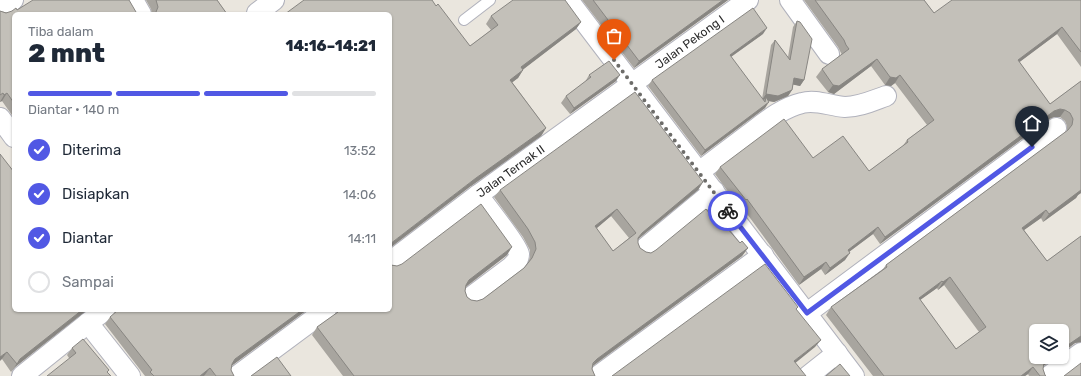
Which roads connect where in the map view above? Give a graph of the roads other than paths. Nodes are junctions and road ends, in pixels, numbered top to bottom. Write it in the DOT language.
graph roads {
  1 [pos="12,0"];
  2 [pos="133,0"];
  3 [pos="274,0"];
  4 [pos="490,0"];
  5 [pos="568,0"];
  6 [pos="748,0"];
  7 [pos="790,0"];
  8 [pos="0,9"];
  9 [pos="140,12"];
  10 [pos="259,12"];
  11 [pos="464,20"];
  12 [pos="829,54"];
  13 [pos="632,84"];
  14 [pos="886,96"];
  15 [pos="0,118"];
  16 [pos="1056,128"];
  17 [pos="12,134"];
  18 [pos="699,172"];
  19 [pos="714,191"];
  20 [pos="478,195"];
  21 [pos="644,248"];
  22 [pos="763,255"];
  23 [pos="392,260"];
  24 [pos="471,297"];
  25 [pos="102,312"];
  26 [pos="323,312"];
  27 [pos="807,313"];
  28 [pos="88,323"];
  29 [pos="837,353"];
  30 [pos="1081,353"];
  31 [pos="22,376"];
  32 [pos="130,376"];
  33 [pos="236,376"];
  34 [pos="598,376"];
  35 [pos="808,376"];
  36 [pos="854,376"];
  37 [pos="1049,376"];
  1 -- 8 [label="street"];
  2 -- 9 [label="street"];
  3 -- 10 [label="street"];
  4 -- 11 [label="lane"];
  5 -- 13 [label="street"];
  6 -- 13 [label="street, Jalan Pekong I"];
  7 -- 12 [label="street"];
  13 -- 18 [label="street"];
  13 -- 20 [label="street, Jalan Ternak II"];
  14 -- 18 [label="street"];
  15 -- 17 [label="street"];
  16 -- 27 [label="street"];
  18 -- 19 [label="street"];
  19 -- 21 [label="street"];
  19 -- 22 [label="street"];
  20 -- 23 [label="street, Jalan Ternak II"];
  20 -- 24 [label="street"];
  22 -- 27 [label="street"];
  22 -- 34 [label="street"];
  25 -- 28 [label="street"];
  26 -- 33 [label="street"];
  27 -- 29 [label="street"];
  28 -- 31 [label="street"];
  28 -- 32 [label="street"];
  29 -- 35 [label="street"];
  29 -- 36 [label="street"];
  30 -- 37 [label="street"];
}
